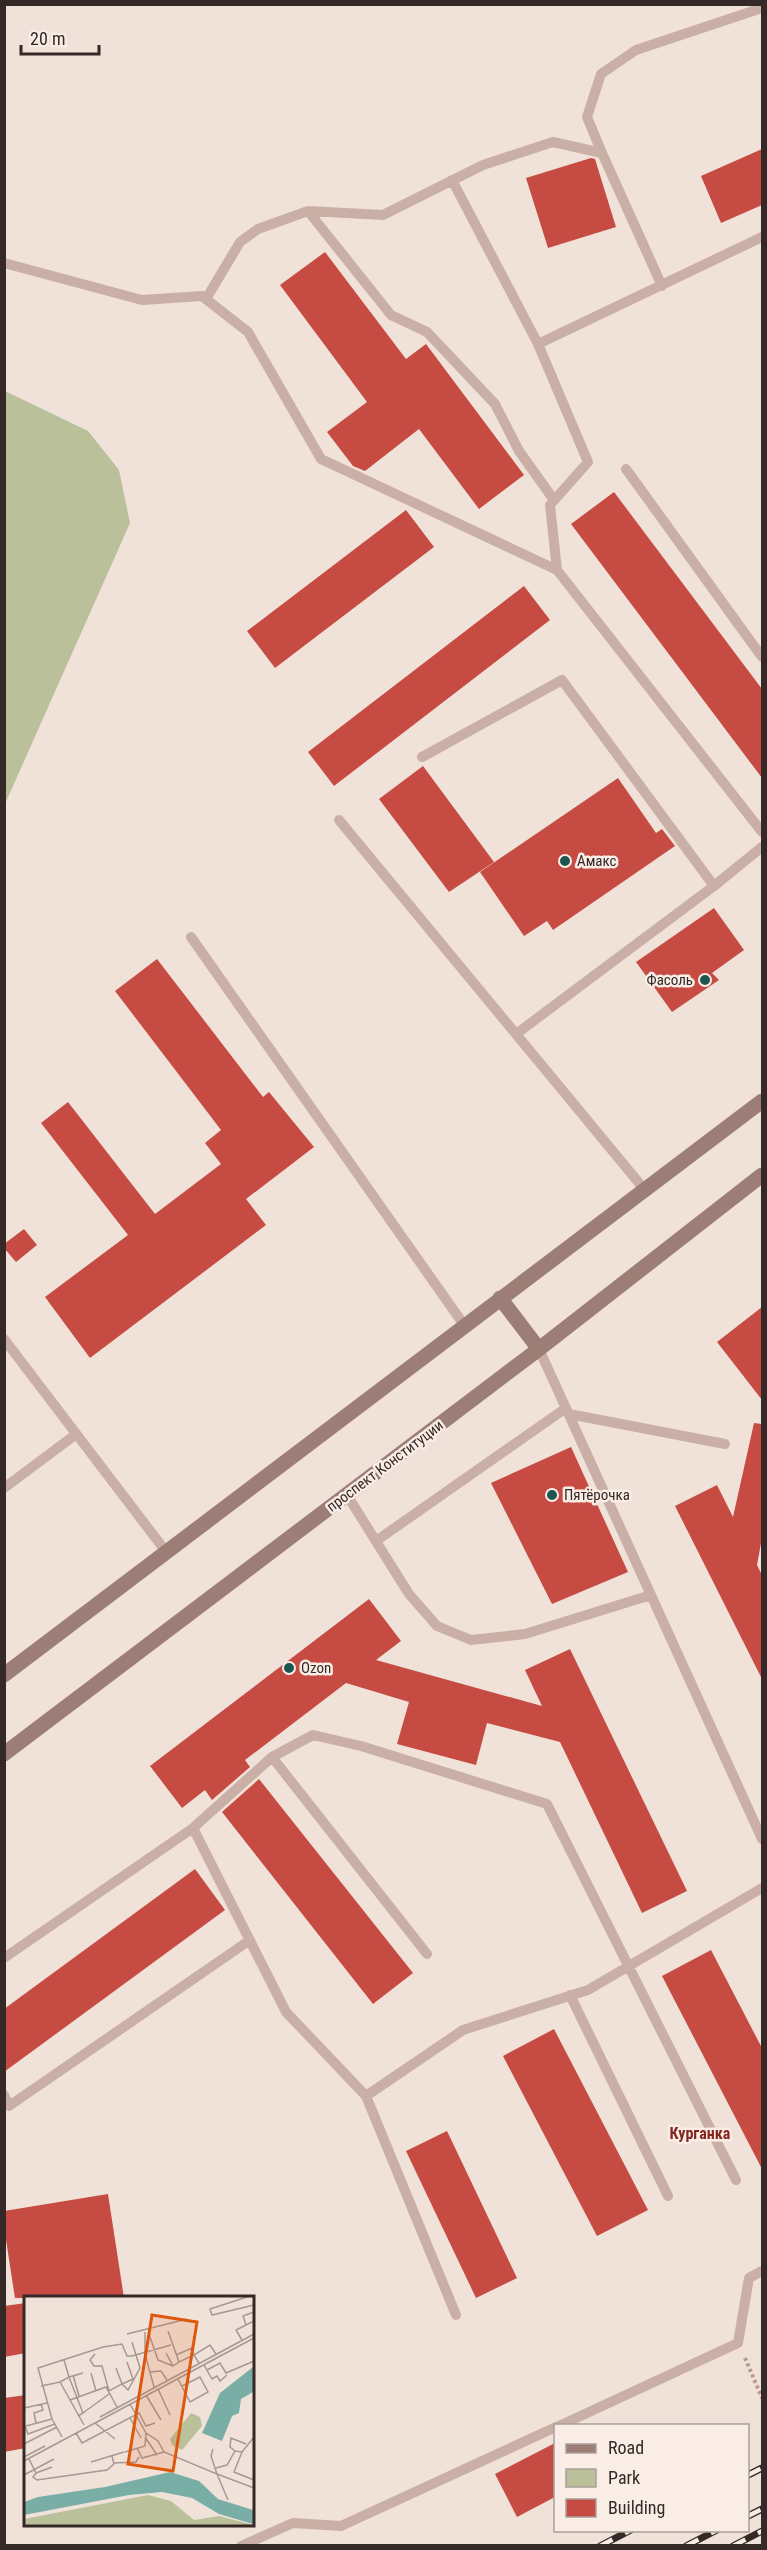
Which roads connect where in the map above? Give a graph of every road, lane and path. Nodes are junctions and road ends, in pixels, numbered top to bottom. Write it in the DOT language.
graph roads {
  1 [pos="762,8"];
  2 [pos="602,153"];
  3 [pos="452,180"];
  4 [pos="308,211"];
  5 [pos="762,237"];
  6 [pos="4,263"];
  7 [pos="662,286"];
  8 [pos="206,299"];
  9 [pos="538,344"];
  10 [pos="626,469"];
  11 [pos="554,500"];
  12 [pos="557,570"];
  13 [pos="762,657"];
  14 [pos="422,757"];
  15 [pos="339,820"];
  16 [pos="762,832"];
  17 [pos="762,847"];
  18 [pos="714,886"];
  19 [pos="191,937"];
  20 [pos="516,1034"];
  21 [pos="762,1101"];
  22 [pos="762,1175"];
  23 [pos="645,1189"];
  24 [pos="500,1298"];
  25 [pos="464,1325"];
  26 [pos="4,1339"];
  27 [pos="539,1349"];
  28 [pos="567,1411"];
  29 [pos="75,1435"];
  30 [pos="725,1444"];
  31 [pos="4,1488"];
  32 [pos="347,1495"];
  33 [pos="376,1541"];
  34 [pos="167,1553"];
  35 [pos="651,1594"];
  36 [pos="4,1675"];
  37 [pos="4,1754"];
  38 [pos="272,1757"];
  39 [pos="193,1828"];
  40 [pos="762,1839"];
  41 [pos="762,1888"];
  42 [pos="250,1940"];
  43 [pos="427,1954"];
  44 [pos="4,1958"];
  45 [pos="627,1967"];
  46 [pos="570,1995"];
  47 [pos="4,2095"];
  48 [pos="366,2096"];
  49 [pos="736,2180"];
  50 [pos="668,2196"];
  51 [pos="762,2271"];
  52 [pos="456,2315"];
  53 [pos="738,2343"];
  54 [pos="762,2398"];
  55 [pos="561,2424"];
  56 [pos="554,2427"];
  57 [pos="241,2546"];
  1 -- 2 [label="lane"];
  2 -- 3 [label="lane"];
  2 -- 7 [label="lane"];
  3 -- 4 [label="lane"];
  3 -- 9 [label="lane"];
  4 -- 8 [label="lane"];
  4 -- 11 [label="lane"];
  5 -- 7 [label="lane"];
  6 -- 8 [label="lane"];
  7 -- 9 [label="lane"];
  8 -- 12 [label="lane"];
  9 -- 11 [label="lane"];
  10 -- 13 [label="lane"];
  11 -- 12 [label="lane"];
  12 -- 16 [label="lane"];
  14 -- 18 [label="lane"];
  15 -- 20 [label="lane"];
  17 -- 18 [label="lane"];
  18 -- 20 [label="lane"];
  19 -- 25 [label="lane"];
  20 -- 23 [label="lane"];
  21 -- 23 [label="main road"];
  22 -- 27 [label="main road, проспект Конституции"];
  23 -- 24 [label="main road"];
  24 -- 25 [label="main road"];
  24 -- 27 [label="main road"];
  25 -- 34 [label="main road"];
  26 -- 29 [label="lane"];
  27 -- 28 [label="lane"];
  27 -- 32 [label="main road, проспект Конституции"];
  28 -- 30 [label="lane"];
  28 -- 33 [label="lane"];
  28 -- 35 [label="lane"];
  29 -- 31 [label="lane"];
  29 -- 34 [label="lane"];
  32 -- 33 [label="lane"];
  32 -- 37 [label="main road, проспект Конституции"];
  33 -- 35 [label="lane"];
  34 -- 36 [label="main road"];
  35 -- 40 [label="lane"];
  38 -- 39 [label="lane"];
  38 -- 43 [label="lane"];
  38 -- 45 [label="lane"];
  39 -- 42 [label="lane"];
  39 -- 44 [label="lane"];
  41 -- 45 [label="lane"];
  42 -- 47 [label="lane"];
  42 -- 48 [label="lane"];
  45 -- 46 [label="lane"];
  45 -- 49 [label="lane"];
  46 -- 48 [label="lane"];
  46 -- 50 [label="lane"];
  48 -- 52 [label="lane"];
  51 -- 53 [label="lane"];
  53 -- 54 [label="path"];
  53 -- 55 [label="lane"];
  56 -- 57 [label="lane"];
}
